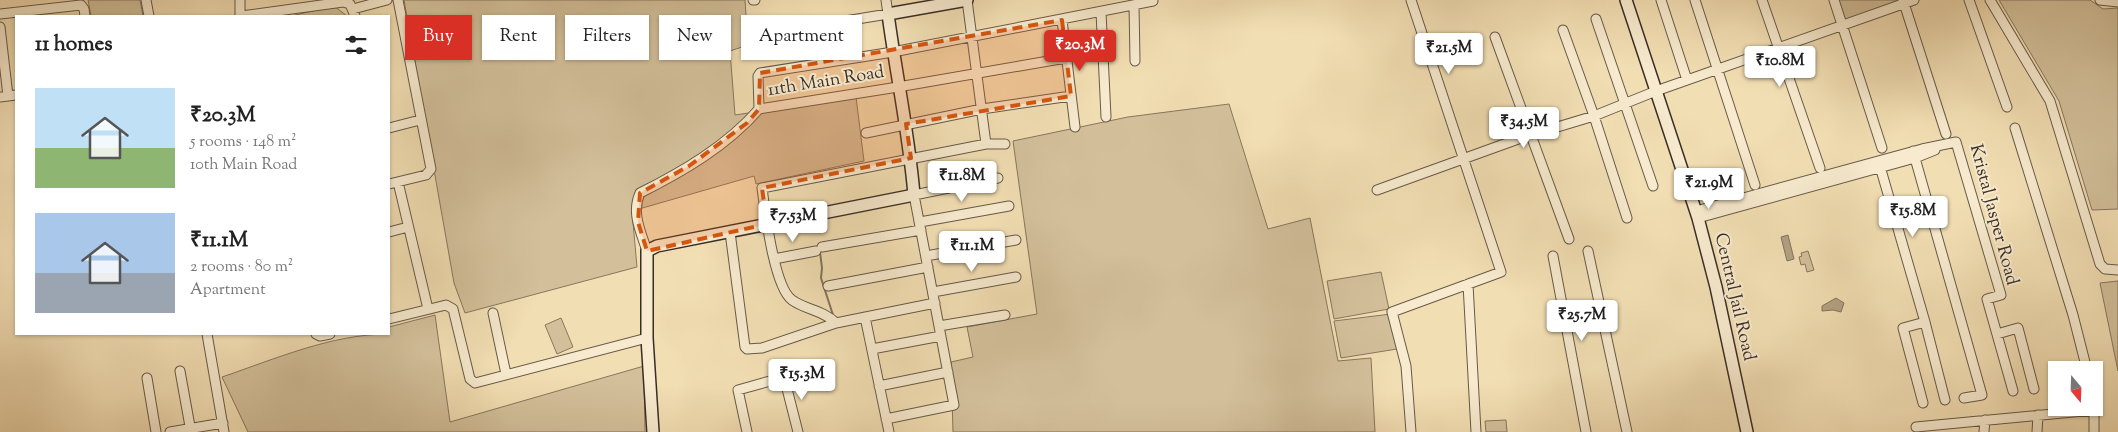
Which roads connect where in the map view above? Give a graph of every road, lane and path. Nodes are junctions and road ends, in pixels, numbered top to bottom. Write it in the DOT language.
graph roads {
  1 [pos="146,0"];
  2 [pos="240,0"];
  3 [pos="387,0"];
  4 [pos="398,0"];
  5 [pos="886,0"];
  6 [pos="967,0"];
  7 [pos="1411,0"];
  8 [pos="1626,0"];
  9 [pos="1661,0"];
  10 [pos="1694,0"];
  11 [pos="1762,0"];
  12 [pos="1834,0"];
  13 [pos="1914,0"];
  14 [pos="1968,0"];
  15 [pos="1990,0"];
  16 [pos="2100,0"];
  17 [pos="1153,1"];
  18 [pos="1903,2"];
  19 [pos="2118,2"];
  20 [pos="1134,5"];
  21 [pos="1101,12"];
  22 [pos="41,13"];
  23 [pos="354,13"];
  24 [pos="0,14"];
  25 [pos="888,14"];
  26 [pos="85,15"];
  27 [pos="149,15"];
  28 [pos="240,15"];
  29 [pos="247,15"];
  30 [pos="862,18"];
  31 [pos="1596,19"];
  32 [pos="1062,20"];
  33 [pos="1842,25"];
  34 [pos="0,27"];
  35 [pos="1563,30"];
  36 [pos="972,37"];
  37 [pos="1495,37"];
  38 [pos="1778,48"];
  39 [pos="893,52"];
  40 [pos="1066,58"];
  41 [pos="1135,61"];
  42 [pos="1717,69"];
  43 [pos="977,73"];
  44 [pos="1687,80"];
  45 [pos="898,88"];
  46 [pos="1656,91"];
  47 [pos="8,96"];
  48 [pos="1071,96"];
  49 [pos="1625,104"];
  50 [pos="2007,107"];
  51 [pos="982,109"];
  52 [pos="759,110"];
  53 [pos="1594,116"];
  54 [pos="1106,117"];
  55 [pos="420,120"];
  56 [pos="906,124"];
  57 [pos="1075,127"];
  58 [pos="390,128"];
  59 [pos="2015,128"];
  60 [pos="866,132"];
  61 [pos="1946,134"];
  62 [pos="1531,135"];
  63 [pos="986,144"];
  64 [pos="1005,144"];
  65 [pos="1882,148"];
  66 [pos="1914,154"];
  67 [pos="911,158"];
  68 [pos="1464,158"];
  69 [pos="1879,164"];
  70 [pos="1820,168"];
  71 [pos="998,178"];
  72 [pos="393,183"];
  73 [pos="1755,185"];
  74 [pos="1653,186"];
  75 [pos="1377,190"];
  76 [pos="914,195"];
  77 [pos="1009,206"];
  78 [pos="1697,215"];
  79 [pos="1627,218"];
  80 [pos="767,224"];
  81 [pos="920,226"];
  82 [pos="408,227"];
  83 [pos="390,232"];
  84 [pos="730,232"];
  85 [pos="1569,239"];
  86 [pos="1016,240"];
  87 [pos="647,251"];
  88 [pos="1588,251"];
  89 [pos="926,256"];
  90 [pos="1553,256"];
  91 [pos="774,259"];
  92 [pos="928,266"];
  93 [pos="2118,270"];
  94 [pos="1016,277"];
  95 [pos="1468,284"];
  96 [pos="828,286"];
  97 [pos="933,292"];
  98 [pos="935,303"];
  99 [pos="428,309"];
  100 [pos="493,313"];
  101 [pos="1005,315"];
  102 [pos="865,318"];
  103 [pos="390,319"];
  104 [pos="1924,322"];
  105 [pos="836,323"];
  106 [pos="939,326"];
  107 [pos="1997,334"];
  108 [pos="207,335"];
  109 [pos="941,336"];
  110 [pos="647,338"];
  111 [pos="872,349"];
  112 [pos="2085,361"];
  113 [pos="806,371"];
  114 [pos="180,372"];
  115 [pos="948,372"];
  116 [pos="506,374"];
  117 [pos="784,377"];
  118 [pos="147,378"];
  119 [pos="880,386"];
  120 [pos="2034,389"];
  121 [pos="2013,391"];
  122 [pos="1964,398"];
  123 [pos="1945,400"];
  124 [pos="1923,403"];
  125 [pos="2048,414"];
  126 [pos="2038,415"];
  127 [pos="2094,416"];
  128 [pos="886,419"];
  129 [pos="1985,420"];
  130 [pos="223,427"];
  131 [pos="1916,427"];
  132 [pos="1930,429"];
  133 [pos="190,430"];
  134 [pos="156,432"];
  135 [pos="170,432"];
  136 [pos="653,432"];
  137 [pos="747,432"];
  138 [pos="798,432"];
  139 [pos="889,432"];
  140 [pos="1411,432"];
  141 [pos="1476,432"];
  142 [pos="1586,432"];
  143 [pos="1627,432"];
  144 [pos="1746,432"];
  145 [pos="1984,432"];
  146 [pos="2037,432"];
  147 [pos="2094,432"];
  1 -- 27 [label="street"];
  2 -- 28 [label="street"];
  3 -- 23 [label="street"];
  4 -- 55 [label="street"];
  5 -- 25 [label="street"];
  6 -- 25 [label="street"];
  6 -- 36 [label="street"];
  7 -- 68 [label="street"];
  8 -- 46 [label="street, Central Jail Road"];
  9 -- 44 [label="street"];
  10 -- 42 [label="street"];
  11 -- 38 [label="street"];
  12 -- 33 [label="street"];
  13 -- 18 [label="street"];
  14 -- 50 [label="street"];
  15 -- 93 [label="street"];
  16 -- 19 [label="street"];
  17 -- 20 [label="street"];
  18 -- 33 [label="street"];
  18 -- 61 [label="street"];
  20 -- 21 [label="street"];
  20 -- 41 [label="street"];
  21 -- 32 [label="street"];
  21 -- 54 [label="street"];
  22 -- 24 [label="street"];
  22 -- 26 [label="street"];
  23 -- 29 [label="street"];
  25 -- 30 [label="street"];
  25 -- 39 [label="street"];
  31 -- 49 [label="street"];
  32 -- 36 [label="street"];
  32 -- 40 [label="street"];
  33 -- 38 [label="street"];
  33 -- 65 [label="street"];
  34 -- 47 [label="street"];
  35 -- 53 [label="street"];
  36 -- 39 [label="street"];
  36 -- 43 [label="street"];
  37 -- 62 [label="street"];
  38 -- 42 [label="street"];
  38 -- 70 [label="street"];
  39 -- 45 [label="street"];
  39 -- 52 [label="street"];
  40 -- 43 [label="street, 11th Main Road"];
  40 -- 48 [label="street"];
  42 -- 44 [label="street"];
  42 -- 73 [label="street"];
  43 -- 45 [label="street, 11th Main Road"];
  43 -- 51 [label="street"];
  44 -- 46 [label="street"];
  45 -- 52 [label="street, 11th Main Road"];
  45 -- 56 [label="street"];
  46 -- 49 [label="street"];
  46 -- 78 [label="street, Central Jail Road"];
  48 -- 51 [label="street"];
  48 -- 57 [label="street"];
  49 -- 53 [label="street"];
  49 -- 74 [label="street"];
  51 -- 56 [label="street"];
  51 -- 63 [label="street"];
  52 -- 87 [label="street"];
  53 -- 62 [label="street"];
  53 -- 79 [label="street"];
  55 -- 58 [label="street"];
  55 -- 72 [label="street"];
  56 -- 60 [label="street"];
  56 -- 67 [label="street"];
  59 -- 112 [label="street"];
  62 -- 68 [label="street"];
  62 -- 85 [label="street"];
  63 -- 64 [label="street"];
  63 -- 67 [label="street"];
  66 -- 69 [label="street, Kristal Jasper Road"];
  66 -- 107 [label="street, Kristal Jasper Road"];
  66 -- 122 [label="street"];
  67 -- 76 [label="street"];
  67 -- 80 [label="street"];
  68 -- 75 [label="street"];
  68 -- 95 [label="street"];
  69 -- 78 [label="street, Kristal Jasper Road"];
  69 -- 104 [label="street"];
  71 -- 76 [label="street"];
  72 -- 82 [label="street"];
  76 -- 80 [label="street"];
  76 -- 81 [label="street"];
  77 -- 81 [label="street"];
  78 -- 144 [label="street, Central Jail Road"];
  80 -- 84 [label="street"];
  80 -- 91 [label="street"];
  81 -- 89 [label="street"];
  81 -- 91 [label="street"];
  82 -- 83 [label="street"];
  82 -- 99 [label="street"];
  84 -- 87 [label="street"];
  84 -- 105 [label="street"];
  86 -- 89 [label="street"];
  87 -- 110 [label="street"];
  88 -- 143 [label="street"];
  89 -- 92 [label="street"];
  90 -- 142 [label="street"];
  91 -- 105 [label="street"];
  92 -- 96 [label="street"];
  92 -- 97 [label="street"];
  94 -- 97 [label="street"];
  95 -- 140 [label="street"];
  95 -- 141 [label="street"];
  97 -- 98 [label="street"];
  98 -- 102 [label="street"];
  98 -- 106 [label="street"];
  99 -- 103 [label="street"];
  99 -- 116 [label="street"];
  100 -- 116 [label="street"];
  101 -- 106 [label="street"];
  102 -- 105 [label="street"];
  102 -- 111 [label="street"];
  104 -- 123 [label="street"];
  104 -- 124 [label="street"];
  106 -- 109 [label="street"];
  107 -- 120 [label="street"];
  107 -- 121 [label="street, Kristal Jasper Road"];
  108 -- 130 [label="street"];
  109 -- 111 [label="street"];
  109 -- 115 [label="street"];
  110 -- 116 [label="street"];
  110 -- 136 [label="street"];
  111 -- 119 [label="street"];
  113 -- 117 [label="street"];
  114 -- 133 [label="street"];
  115 -- 119 [label="street"];
  115 -- 128 [label="street"];
  117 -- 137 [label="street"];
  117 -- 138 [label="street"];
  118 -- 134 [label="street"];
  119 -- 128 [label="street"];
  125 -- 126 [label="street"];
  126 -- 129 [label="street"];
  126 -- 146 [label="street"];
  127 -- 147 [label="street"];
  128 -- 139 [label="street"];
  129 -- 132 [label="street"];
  129 -- 145 [label="street"];
  130 -- 133 [label="street"];
  131 -- 132 [label="street"];
  133 -- 135 [label="street"];
}
